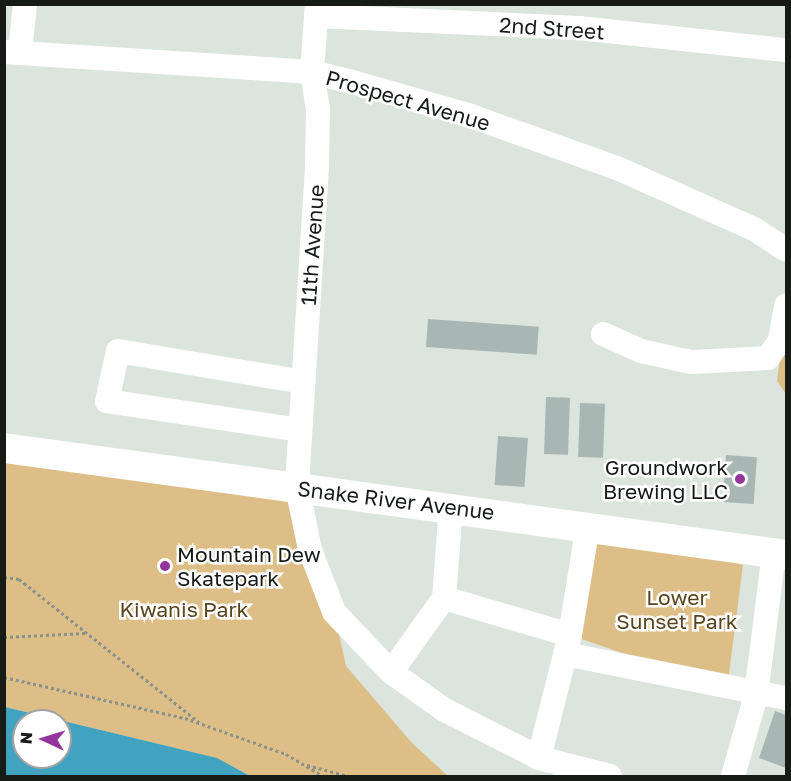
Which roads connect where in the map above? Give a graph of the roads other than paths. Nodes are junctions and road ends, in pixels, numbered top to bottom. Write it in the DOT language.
graph roads {
  1 [pos="25,4"];
  2 [pos="317,10"];
  3 [pos="786,50"];
  4 [pos="13,52"];
  5 [pos="312,72"];
  6 [pos="786,250"];
  7 [pos="786,306"];
  8 [pos="603,334"];
  9 [pos="303,382"];
  10 [pos="300,430"];
  11 [pos="4,448"];
  12 [pos="297,487"];
  13 [pos="451,507"];
  14 [pos="588,525"];
  15 [pos="780,554"];
  16 [pos="444,598"];
  17 [pos="567,644"];
  18 [pos="391,672"];
  19 [pos="756,695"];
  20 [pos="786,699"];
  21 [pos="539,758"];
  22 [pos="610,777"];
  23 [pos="733,777"];
  1 -- 4 [label="street"];
  2 -- 3 [label="street, 2nd Street"];
  2 -- 5 [label="street, 11th Avenue"];
  4 -- 5 [label="street, Prospect Avenue"];
  5 -- 6 [label="street, Prospect Avenue"];
  5 -- 9 [label="street, 11th Avenue"];
  7 -- 8 [label="street"];
  9 -- 10 [label="street, 11th Avenue"];
  9 -- 10 [label="street"];
  10 -- 12 [label="street, 11th Avenue"];
  11 -- 12 [label="main road, Snake River Avenue"];
  12 -- 13 [label="main road, Snake River Avenue"];
  12 -- 18 [label="street, 11th Avenue"];
  13 -- 14 [label="main road, Snake River Avenue"];
  13 -- 16 [label="street"];
  14 -- 15 [label="main road, Snake River Avenue"];
  14 -- 17 [label="street"];
  15 -- 19 [label="street"];
  16 -- 17 [label="street"];
  16 -- 18 [label="street"];
  17 -- 19 [label="street"];
  17 -- 21 [label="street"];
  18 -- 21 [label="street, 11th Avenue"];
  19 -- 20 [label="street"];
  19 -- 23 [label="street"];
  21 -- 22 [label="street, 11th Avenue"];
}
